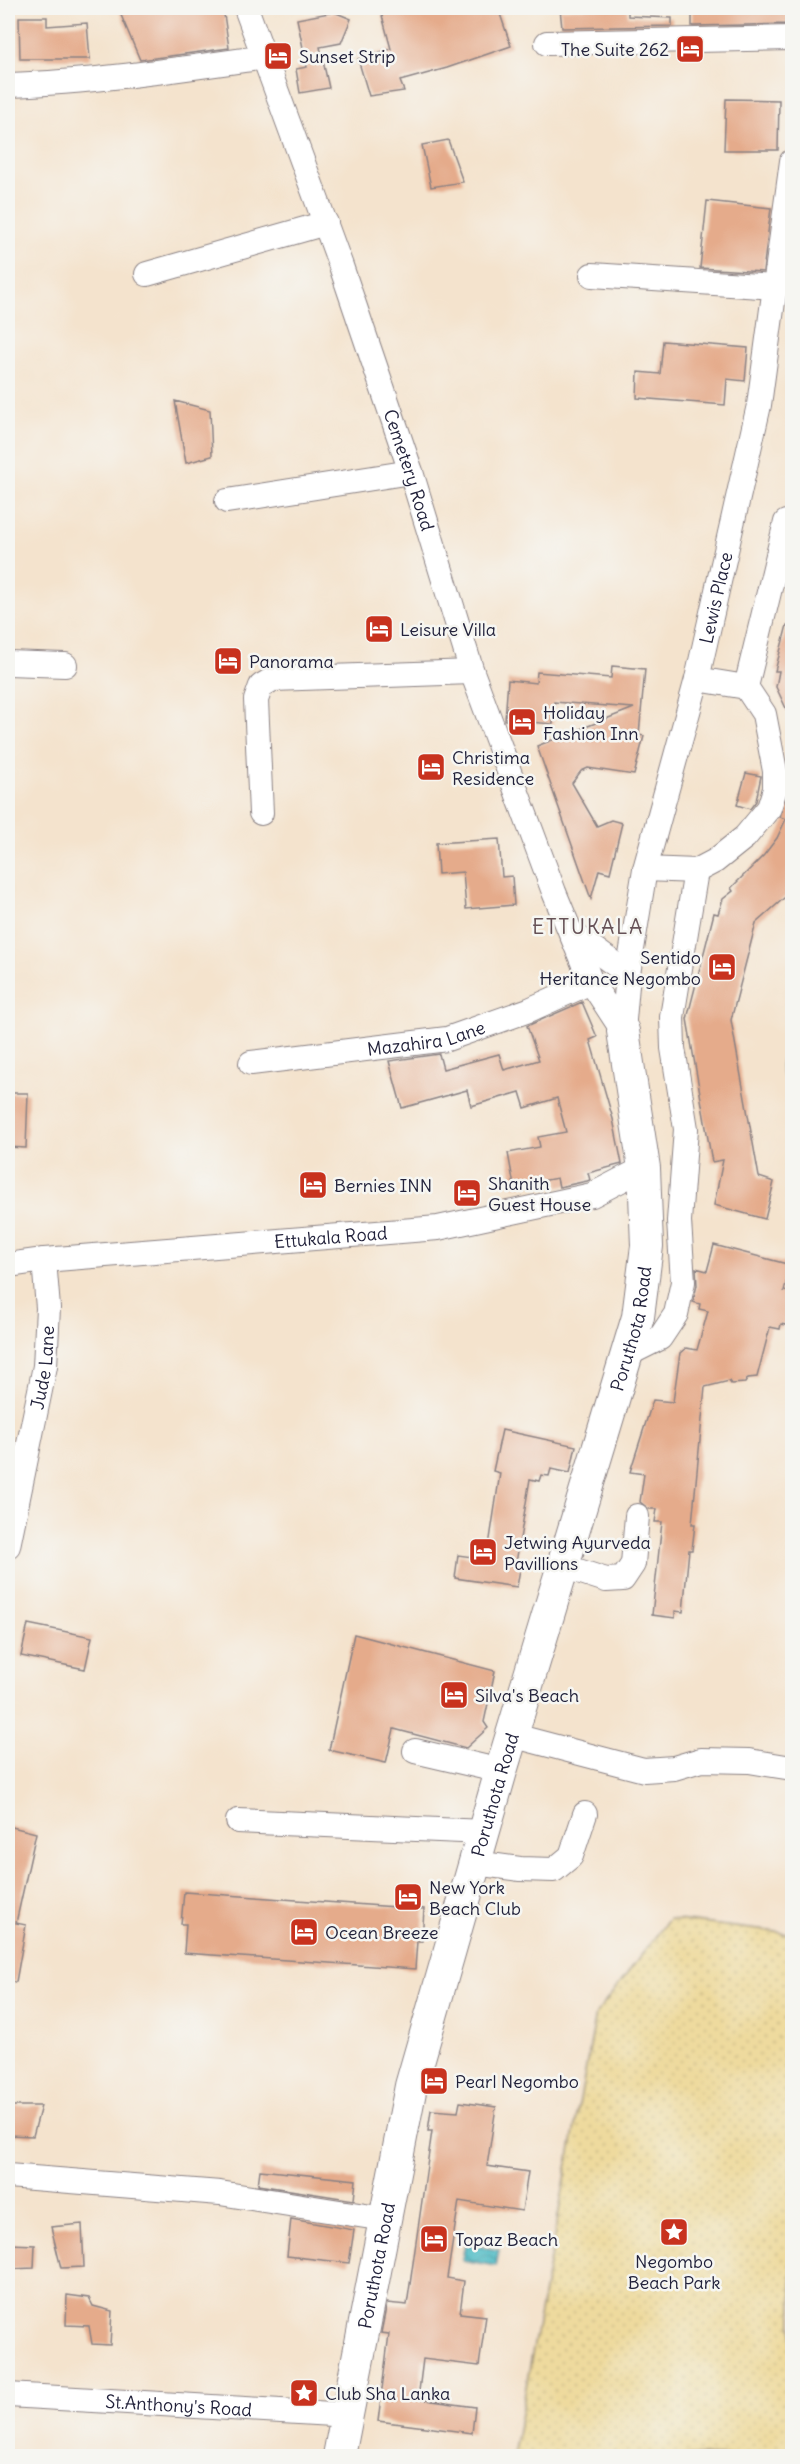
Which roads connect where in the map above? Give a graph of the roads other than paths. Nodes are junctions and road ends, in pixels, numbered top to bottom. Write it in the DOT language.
graph roads {
  1 [pos="246,8"];
  2 [pos="792,38"];
  3 [pos="547,43"];
  4 [pos="266,57"];
  5 [pos="8,85"];
  6 [pos="792,161"];
  7 [pos="326,223"];
  8 [pos="147,274"];
  9 [pos="592,274"];
  10 [pos="775,286"];
  11 [pos="411,472"];
  12 [pos="226,501"];
  13 [pos="786,522"];
  14 [pos="8,663"];
  15 [pos="65,665"];
  16 [pos="472,672"];
  17 [pos="697,679"];
  18 [pos="746,687"];
  19 [pos="261,813"];
  20 [pos="645,869"];
  21 [pos="696,871"];
  22 [pos="572,933"];
  23 [pos="628,974"];
  24 [pos="591,982"];
  25 [pos="623,1031"];
  26 [pos="251,1063"];
  27 [pos="644,1168"];
  28 [pos="684,1183"];
  29 [pos="646,1198"];
  30 [pos="44,1260"];
  31 [pos="8,1265"];
  32 [pos="626,1355"];
  33 [pos="637,1516"];
  34 [pos="8,1546"];
  35 [pos="563,1566"];
  36 [pos="511,1735"];
  37 [pos="415,1751"];
  38 [pos="792,1768"];
  39 [pos="501,1771"];
  40 [pos="585,1814"];
  41 [pos="237,1821"];
  42 [pos="484,1832"];
  43 [pos="475,1863"];
  44 [pos="8,2176"];
  45 [pos="384,2219"];
  46 [pos="8,2395"];
  47 [pos="350,2415"];
  48 [pos="339,2457"];
  1 -- 4 [label="street, Cemetery Road"];
  2 -- 3 [label="street"];
  4 -- 5 [label="street"];
  4 -- 7 [label="street, Cemetery Road"];
  6 -- 10 [label="street, Lewis Place"];
  7 -- 8 [label="street"];
  7 -- 11 [label="street, Cemetery Road"];
  9 -- 10 [label="street"];
  10 -- 17 [label="street, Lewis Place"];
  11 -- 12 [label="street"];
  11 -- 16 [label="street, Cemetery Road"];
  13 -- 18 [label="street"];
  14 -- 15 [label="street"];
  16 -- 19 [label="street"];
  16 -- 22 [label="street, Cemetery Road"];
  17 -- 18 [label="street"];
  17 -- 20 [label="street, Lewis Place"];
  18 -- 21 [label="street"];
  20 -- 21 [label="street"];
  20 -- 23 [label="street, Lewis Place"];
  21 -- 28 [label="street"];
  22 -- 23 [label="street"];
  22 -- 24 [label="street, Cemetery Road"];
  23 -- 25 [label="street, Lewis Place"];
  24 -- 25 [label="street, Cemetery Road"];
  24 -- 26 [label="street, Mazahira Lane"];
  25 -- 27 [label="main road, Poruthota Road"];
  27 -- 29 [label="main road, Poruthota Road"];
  27 -- 30 [label="street, Ettukala Road"];
  28 -- 29 [label="street"];
  28 -- 32 [label="street"];
  29 -- 32 [label="main road, Poruthota Road"];
  30 -- 31 [label="street, Ettukala Road"];
  30 -- 34 [label="street, Jude Lane"];
  32 -- 35 [label="main road, Poruthota Road"];
  33 -- 35 [label="street"];
  35 -- 36 [label="main road, Poruthota Road"];
  36 -- 38 [label="street"];
  36 -- 39 [label="main road, Poruthota Road"];
  37 -- 39 [label="street"];
  39 -- 42 [label="main road, Poruthota Road"];
  40 -- 43 [label="street"];
  41 -- 42 [label="street"];
  42 -- 43 [label="main road, Poruthota Road"];
  43 -- 45 [label="main road, Poruthota Road"];
  44 -- 45 [label="street"];
  45 -- 47 [label="main road, Poruthota Road"];
  46 -- 47 [label="street, St.Anthony's Road"];
  47 -- 48 [label="main road, Poruthota Road"];
}
